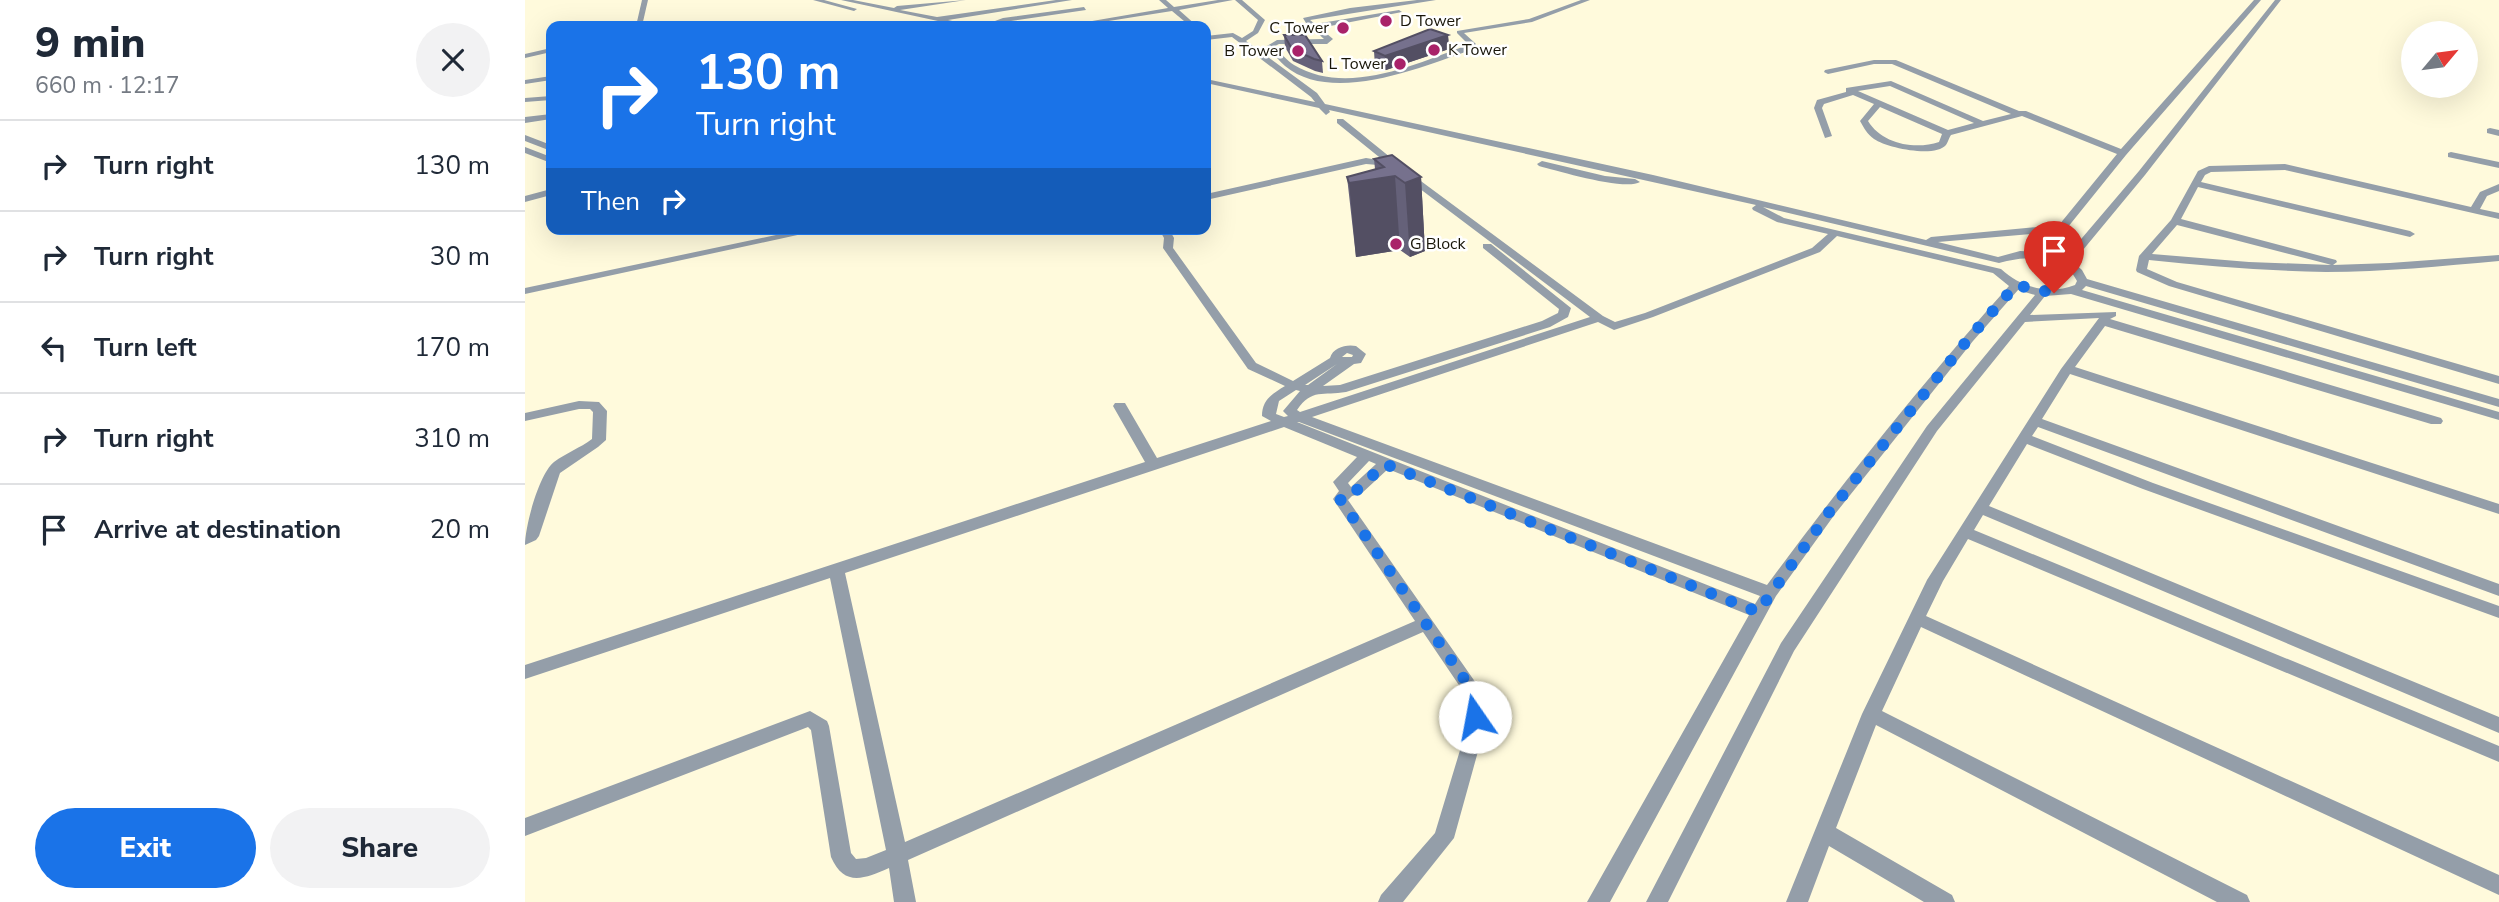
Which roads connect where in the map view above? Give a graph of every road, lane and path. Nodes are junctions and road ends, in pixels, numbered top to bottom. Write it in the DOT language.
graph roads {
  1 [pos="645,0"];
  2 [pos="816,0"];
  3 [pos="844,0"];
  4 [pos="963,0"];
  5 [pos="1069,0"];
  6 [pos="1075,0"];
  7 [pos="1162,0"];
  8 [pos="1230,0"];
  9 [pos="1238,0"];
  10 [pos="1433,0"];
  11 [pos="1587,0"];
  12 [pos="2258,0"];
  13 [pos="2278,0"];
  14 [pos="946,1"];
  15 [pos="1084,9"];
  16 [pos="1102,9"];
  17 [pos="888,10"];
  18 [pos="1174,10"];
  19 [pos="875,13"];
  20 [pos="938,19"];
  21 [pos="1094,19"];
  22 [pos="1112,19"];
  23 [pos="640,21"];
  24 [pos="909,21"];
  25 [pos="947,21"];
  26 [pos="999,21"];
  27 [pos="1074,21"];
  28 [pos="1086,21"];
  29 [pos="1188,21"];
  30 [pos="1211,36"];
  31 [pos="1242,41"];
  32 [pos="546,51"];
  33 [pos="525,56"];
  34 [pos="1828,72"];
  35 [pos="1317,78"];
  36 [pos="546,79"];
  37 [pos="1330,81"];
  38 [pos="525,82"];
  39 [pos="1211,82"];
  40 [pos="1304,87"];
  41 [pos="1211,91"];
  42 [pos="1854,92"];
  43 [pos="1314,95"];
  44 [pos="546,98"];
  45 [pos="525,100"];
  46 [pos="1879,103"];
  47 [pos="1323,108"];
  48 [pos="2016,113"];
  49 [pos="546,118"];
  50 [pos="525,120"];
  51 [pos="1335,120"];
  52 [pos="1980,123"];
  53 [pos="1947,133"];
  54 [pos="1828,136"];
  55 [pos="525,138"];
  56 [pos="2148,144"];
  57 [pos="546,146"];
  58 [pos="525,150"];
  59 [pos="2123,153"];
  60 [pos="2451,155"];
  61 [pos="546,158"];
  62 [pos="2499,165"];
  63 [pos="2196,184"];
  64 [pos="2499,187"];
  65 [pos="546,193"];
  66 [pos="1211,196"];
  67 [pos="525,198"];
  68 [pos="2474,211"];
  69 [pos="2499,216"];
  70 [pos="2175,221"];
  71 [pos="2061,228"];
  72 [pos="1835,233"];
  73 [pos="2410,234"];
  74 [pos="791,235"];
  75 [pos="1167,235"];
  76 [pos="1919,241"];
  77 [pos="2040,255"];
  78 [pos="2144,256"];
  79 [pos="2499,258"];
  80 [pos="2066,263"];
  81 [pos="1998,266"];
  82 [pos="2354,268"];
  83 [pos="2083,281"];
  84 [pos="2173,284"];
  85 [pos="2016,285"];
  86 [pos="525,290"];
  87 [pos="2072,291"];
  88 [pos="2043,292"];
  89 [pos="2164,305"];
  90 [pos="2109,307"];
  91 [pos="1598,318"];
  92 [pos="2023,319"];
  93 [pos="2067,369"];
  94 [pos="2499,380"];
  95 [pos="1294,386"];
  96 [pos="1313,390"];
  97 [pos="2499,403"];
  98 [pos="1120,406"];
  99 [pos="2499,416"];
  100 [pos="525,417"];
  101 [pos="1299,417"];
  102 [pos="2035,421"];
  103 [pos="2436,421"];
  104 [pos="1283,423"];
  105 [pos="2023,437"];
  106 [pos="2105,447"];
  107 [pos="1366,456"];
  108 [pos="2093,463"];
  109 [pos="1385,464"];
  110 [pos="1154,465"];
  111 [pos="1347,492"];
  112 [pos="1980,508"];
  113 [pos="2499,509"];
  114 [pos="1966,533"];
  115 [pos="525,540"];
  116 [pos="836,569"];
  117 [pos="2499,590"];
  118 [pos="1770,593"];
  119 [pos="1758,612"];
  120 [pos="2499,612"];
  121 [pos="1918,619"];
  122 [pos="1426,623"];
  123 [pos="525,672"];
  124 [pos="1871,714"];
  125 [pos="2499,725"];
  126 [pos="2499,754"];
  127 [pos="525,827"];
  128 [pos="1826,833"];
  129 [pos="897,854"];
  130 [pos="2499,885"];
  131 [pos="905,902"];
  132 [pos="1389,902"];
  133 [pos="1598,902"];
  134 [pos="1657,902"];
  135 [pos="1797,902"];
  136 [pos="1944,902"];
  137 [pos="2239,902"];
  1 -- 23 [label="street"];
  2 -- 19 [label="street"];
  3 -- 17 [label="street"];
  4 -- 14 [label="street"];
  5 -- 20 [label="street"];
  6 -- 15 [label="street"];
  7 -- 18 [label="street"];
  8 -- 18 [label="street"];
  9 -- 31 [label="street"];
  10 -- 35 [label="street"];
  11 -- 37 [label="street"];
  12 -- 56 [label="street"];
  13 -- 56 [label="street"];
  14 -- 17 [label="street"];
  15 -- 21 [label="street"];
  15 -- 26 [label="street"];
  16 -- 22 [label="street"];
  17 -- 19 [label="street"];
  17 -- 20 [label="street"];
  18 -- 22 [label="street"];
  18 -- 29 [label="street"];
  19 -- 24 [label="street"];
  20 -- 25 [label="street"];
  21 -- 22 [label="street"];
  21 -- 27 [label="street"];
  21 -- 28 [label="street"];
  30 -- 31 [label="street"];
  31 -- 40 [label="street"];
  32 -- 33 [label="street"];
  34 -- 48 [label="street"];
  35 -- 37 [label="street"];
  35 -- 40 [label="street"];
  36 -- 38 [label="street"];
  37 -- 43 [label="street"];
  39 -- 47 [label="street"];
  40 -- 43 [label="street"];
  41 -- 51 [label="street"];
  42 -- 46 [label="street"];
  42 -- 52 [label="street"];
  42 -- 54 [label="street"];
  43 -- 47 [label="street"];
  44 -- 45 [label="street"];
  46 -- 53 [label="street"];
  46 -- 53 [label="street"];
  47 -- 51 [label="street"];
  47 -- 76 [label="street"];
  48 -- 52 [label="street"];
  48 -- 59 [label="street"];
  49 -- 50 [label="street"];
  51 -- 72 [label="street"];
  51 -- 91 [label="street"];
  52 -- 53 [label="street"];
  55 -- 57 [label="street"];
  56 -- 59 [label="street"];
  56 -- 80 [label="street"];
  58 -- 61 [label="street"];
  59 -- 71 [label="street"];
  60 -- 62 [label="street"];
  63 -- 68 [label="street"];
  63 -- 70 [label="street"];
  63 -- 73 [label="street"];
  64 -- 68 [label="street"];
  65 -- 67 [label="street"];
  66 -- 96 [label="street"];
  68 -- 69 [label="street"];
  70 -- 78 [label="street"];
  70 -- 82 [label="street"];
  71 -- 76 [label="street"];
  71 -- 77 [label="street"];
  72 -- 81 [label="street"];
  72 -- 91 [label="street"];
  74 -- 86 [label="street"];
  75 -- 95 [label="street"];
  76 -- 81 [label="street"];
  77 -- 80 [label="street"];
  77 -- 81 [label="street"];
  78 -- 82 [label="street"];
  78 -- 84 [label="street"];
  79 -- 82 [label="street"];
  80 -- 83 [label="street"];
  81 -- 85 [label="street"];
  83 -- 87 [label="street"];
  83 -- 90 [label="street"];
  84 -- 89 [label="street"];
  84 -- 94 [label="street"];
  85 -- 88 [label="street"];
  85 -- 118 [label="street"];
  87 -- 88 [label="street"];
  87 -- 90 [label="street"];
  88 -- 92 [label="street"];
  89 -- 90 [label="street"];
  89 -- 97 [label="street"];
  90 -- 92 [label="street"];
  90 -- 93 [label="street"];
  90 -- 99 [label="street"];
  90 -- 103 [label="street"];
  91 -- 101 [label="street"];
  92 -- 134 [label="street"];
  93 -- 102 [label="street"];
  93 -- 113 [label="street"];
  95 -- 96 [label="street"];
  95 -- 96 [label="street"];
  95 -- 104 [label="street"];
  96 -- 101 [label="street"];
  98 -- 110 [label="street"];
  100 -- 115 [label="street"];
  101 -- 104 [label="street"];
  101 -- 118 [label="street"];
  102 -- 105 [label="street"];
  102 -- 106 [label="street"];
  104 -- 107 [label="street"];
  104 -- 110 [label="street"];
  105 -- 108 [label="street"];
  105 -- 112 [label="street"];
  106 -- 108 [label="street"];
  106 -- 117 [label="street"];
  107 -- 109 [label="street"];
  107 -- 111 [label="street"];
  108 -- 120 [label="street"];
  109 -- 111 [label="street"];
  109 -- 119 [label="street"];
  110 -- 116 [label="street"];
  111 -- 122 [label="street"];
  112 -- 114 [label="street"];
  112 -- 125 [label="street"];
  114 -- 121 [label="street"];
  114 -- 126 [label="street"];
  116 -- 123 [label="street"];
  116 -- 129 [label="street"];
  118 -- 119 [label="street"];
  119 -- 133 [label="street"];
  121 -- 124 [label="street"];
  121 -- 130 [label="street"];
  122 -- 129 [label="street"];
  122 -- 132 [label="street"];
  124 -- 128 [label="street"];
  124 -- 137 [label="street"];
  127 -- 129 [label="street"];
  128 -- 135 [label="street"];
  128 -- 136 [label="street"];
  129 -- 131 [label="street"];
}
